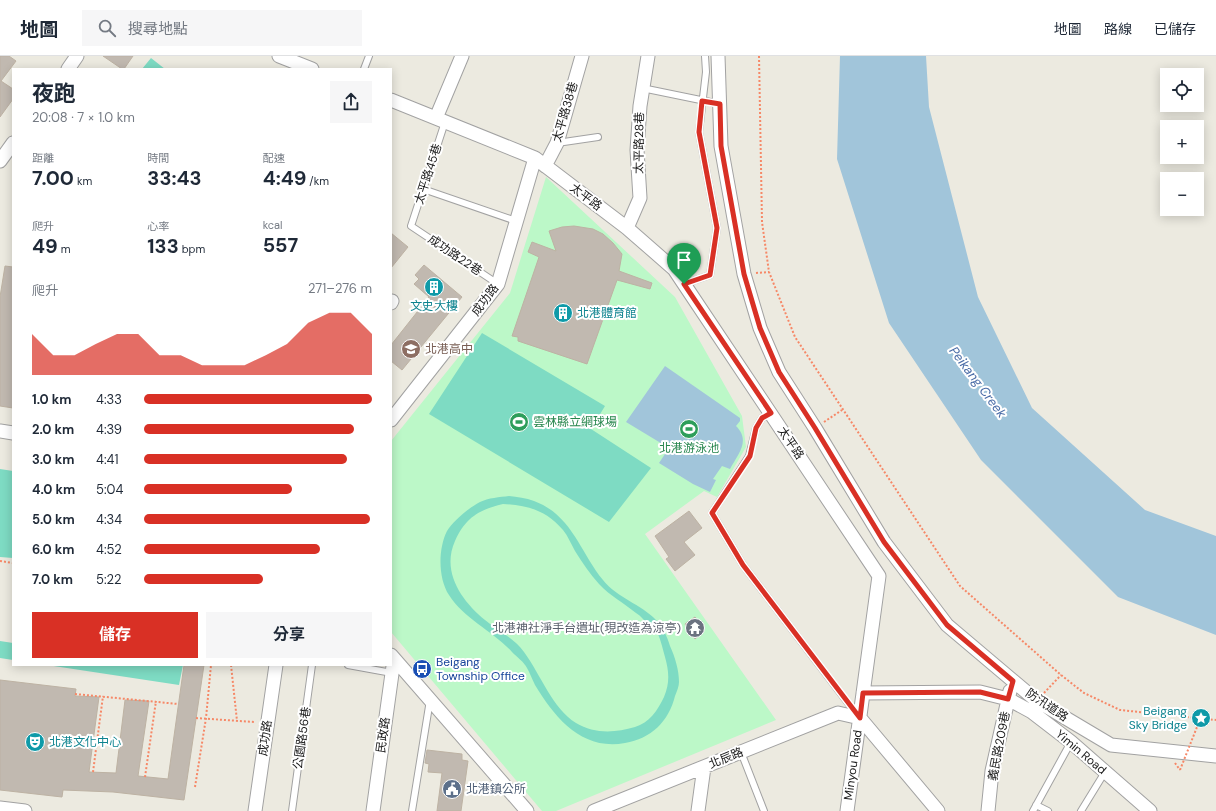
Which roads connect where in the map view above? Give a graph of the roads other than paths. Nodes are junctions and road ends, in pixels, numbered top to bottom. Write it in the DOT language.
graph roads {
  1 [pos="77,56"];
  2 [pos="279,56"];
  3 [pos="369,56"];
  4 [pos="462,56"];
  5 [pos="582,56"];
  6 [pos="648,56"];
  7 [pos="705,56"];
  8 [pos="718,56"];
  9 [pos="69,68"];
  10 [pos="309,68"];
  11 [pos="364,68"];
  12 [pos="642,88"];
  13 [pos="392,100"];
  14 [pos="702,101"];
  15 [pos="720,104"];
  16 [pos="440,120"];
  17 [pos="598,137"];
  18 [pos="558,143"];
  19 [pos="12,144"];
  20 [pos="0,161"];
  21 [pos="540,162"];
  22 [pos="423,189"];
  23 [pos="516,221"];
  24 [pos="411,226"];
  25 [pos="627,228"];
  26 [pos="498,284"];
  27 [pos="684,284"];
  28 [pos="771,413"];
  29 [pos="392,419"];
  30 [pos="0,431"];
  31 [pos="12,433"];
  32 [pos="393,657"];
  33 [pos="276,666"];
  34 [pos="312,666"];
  35 [pos="354,666"];
  36 [pos="392,673"];
  37 [pos="1013,681"];
  38 [pos="863,693"];
  39 [pos="1008,699"];
  40 [pos="430,700"];
  41 [pos="860,718"];
  42 [pos="1071,742"];
  43 [pos="741,752"];
  44 [pos="1216,756"];
  45 [pos="704,767"];
  46 [pos="1105,772"];
  47 [pos="0,808"];
  48 [pos="1035,808"];
  49 [pos="1147,810"];
  50 [pos="25,811"];
  51 [pos="255,811"];
  52 [pos="292,811"];
  53 [pos="373,811"];
  54 [pos="412,811"];
  55 [pos="528,811"];
  56 [pos="594,811"];
  57 [pos="698,811"];
  58 [pos="764,811"];
  59 [pos="847,811"];
  60 [pos="938,811"];
  61 [pos="988,811"];
  62 [pos="1048,811"];
  63 [pos="1081,811"];
  1 -- 9 [label="street"];
  2 -- 10 [label="street"];
  3 -- 11 [label="lane"];
  4 -- 16 [label="street"];
  5 -- 18 [label="street, 太平路38巷"];
  6 -- 12 [label="street, 太平路28巷"];
  7 -- 14 [label="lane"];
  8 -- 15 [label="street, 防汛道路"];
  12 -- 14 [label="lane"];
  12 -- 25 [label="street, 太平路28巷"];
  13 -- 16 [label="street, 太平路"];
  14 -- 15 [label="lane"];
  14 -- 27 [label="lane"];
  15 -- 37 [label="street, 防汛道路"];
  16 -- 21 [label="street, 太平路"];
  16 -- 22 [label="lane, 太平路45巷"];
  17 -- 18 [label="lane"];
  18 -- 21 [label="street, 太平路38巷"];
  19 -- 20 [label="street"];
  21 -- 23 [label="street, 成功路"];
  21 -- 25 [label="street, 太平路"];
  22 -- 23 [label="lane"];
  22 -- 24 [label="lane, 太平路45巷"];
  23 -- 26 [label="street, 成功路"];
  24 -- 26 [label="lane, 成功路22巷"];
  25 -- 27 [label="street, 太平路"];
  26 -- 29 [label="street, 成功路"];
  27 -- 28 [label="street, 太平路"];
  28 -- 38 [label="street, 太平路"];
  28 -- 41 [label="lane"];
  30 -- 31 [label="street"];
  32 -- 36 [label="street, 民政路"];
  32 -- 40 [label="street"];
  33 -- 51 [label="street, 成功路"];
  34 -- 52 [label="lane, 公園路56巷"];
  35 -- 36 [label="lane"];
  36 -- 53 [label="street, 民政路"];
  37 -- 39 [label="street, 義民路209巷"];
  37 -- 44 [label="street, 防汛道路"];
  38 -- 39 [label="street, Yimin Road"];
  38 -- 41 [label="street, 太平路"];
  39 -- 42 [label="street, Yimin Road"];
  39 -- 61 [label="street, 義民路209巷"];
  40 -- 54 [label="lane"];
  40 -- 55 [label="street"];
  41 -- 43 [label="street, 北辰路"];
  41 -- 59 [label="street, Minyou Road"];
  41 -- 60 [label="street"];
  42 -- 46 [label="street, Yimin Road"];
  42 -- 48 [label="lane"];
  43 -- 45 [label="street, 北辰路"];
  43 -- 58 [label="lane"];
  45 -- 56 [label="street, 北辰路"];
  45 -- 57 [label="street"];
  46 -- 49 [label="street, Yimin Road"];
  46 -- 63 [label="lane"];
  47 -- 50 [label="street"];
  48 -- 62 [label="lane"];
}
